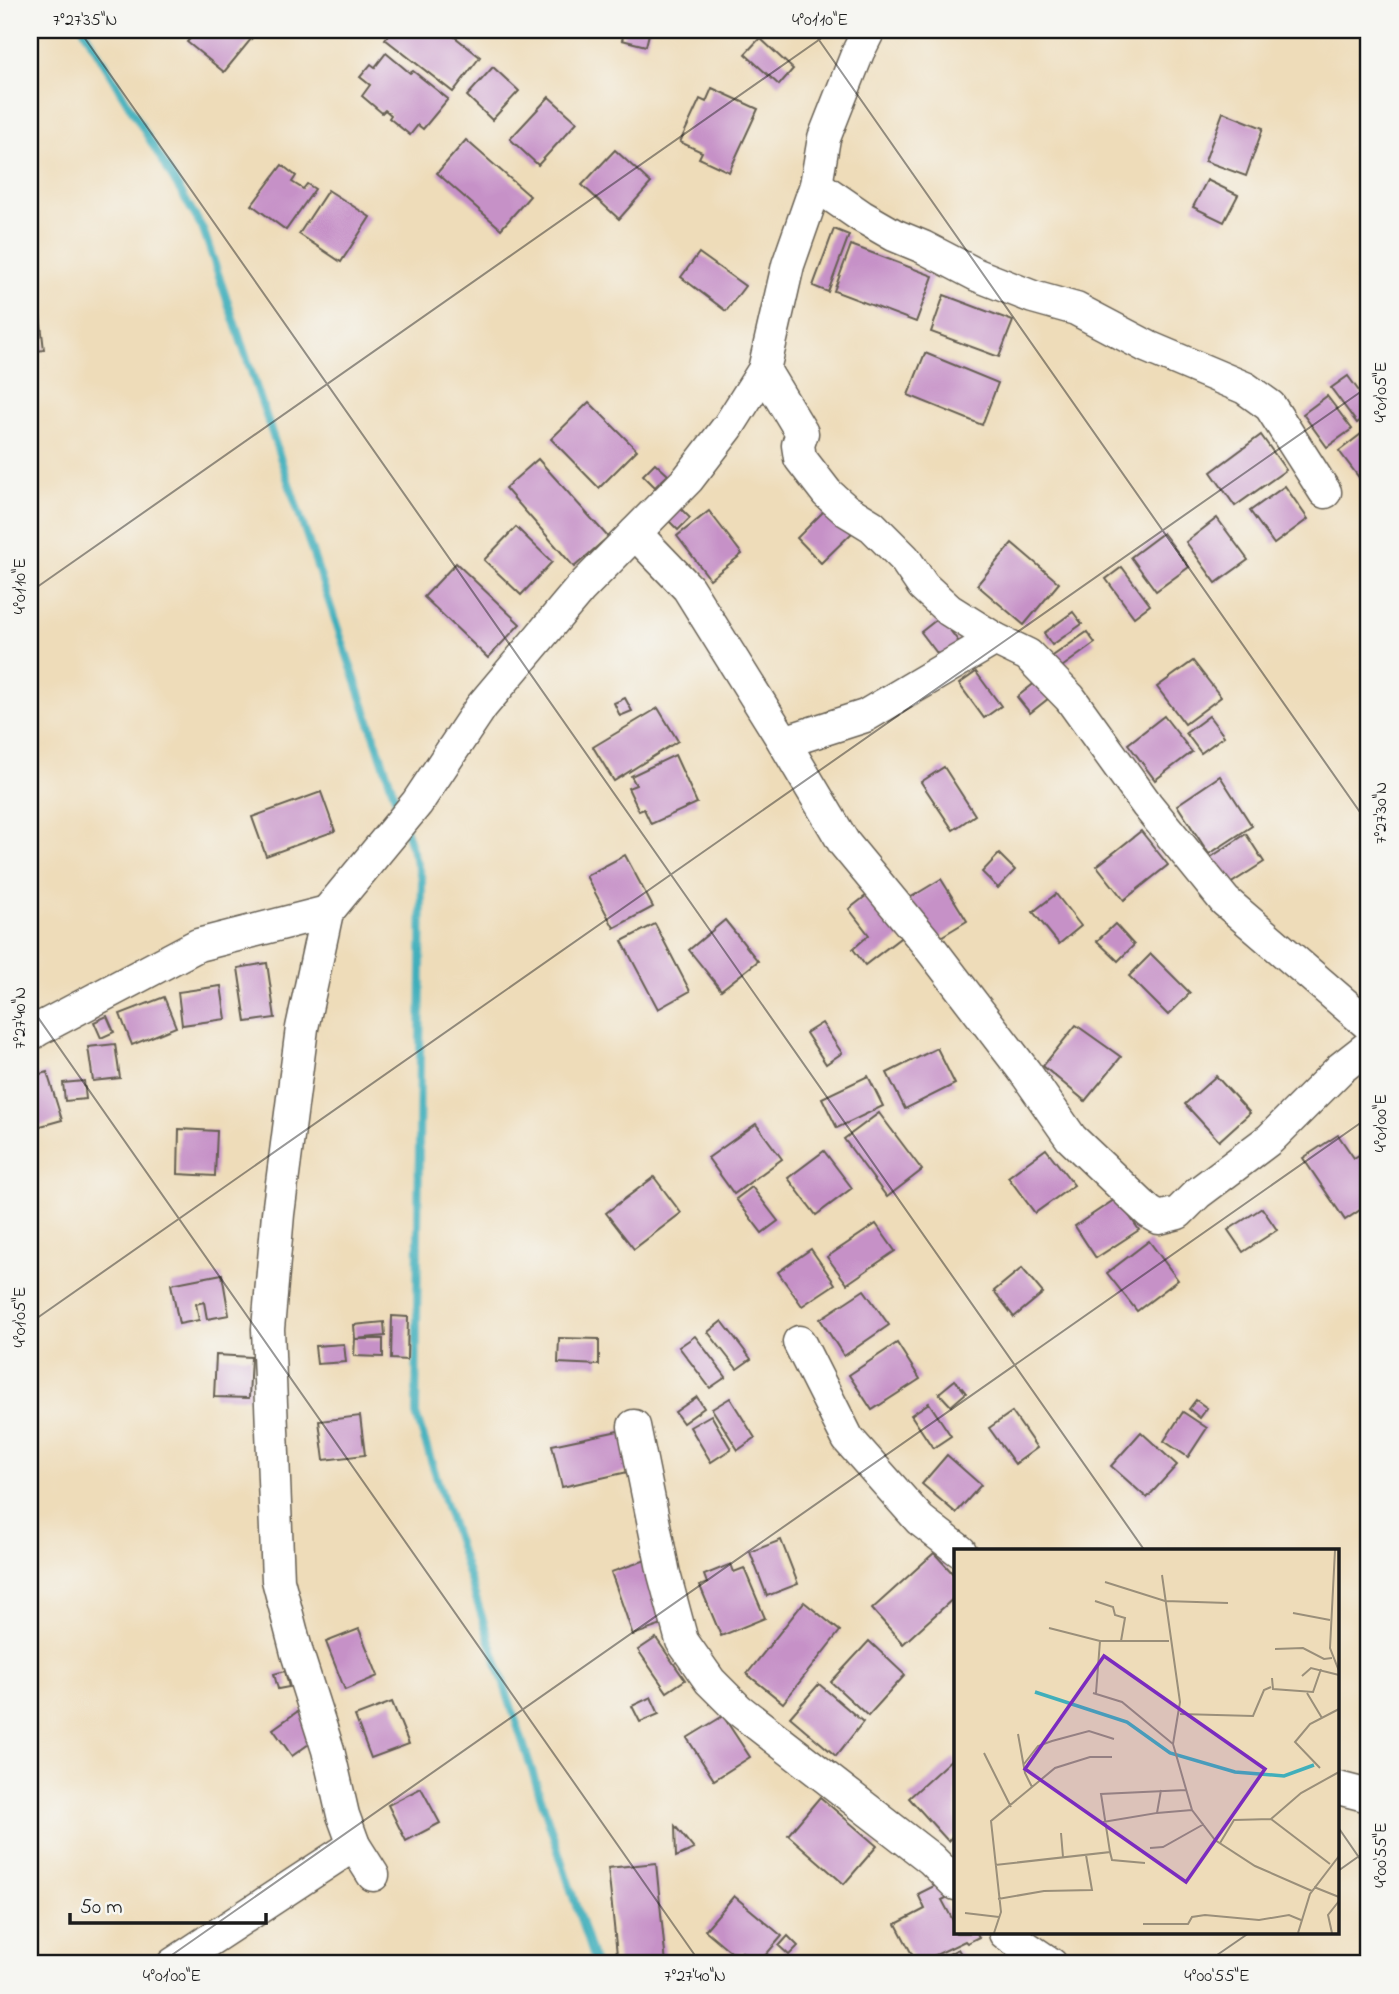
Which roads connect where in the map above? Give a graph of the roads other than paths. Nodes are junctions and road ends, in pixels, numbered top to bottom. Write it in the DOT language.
graph roads {
  1 [pos="869,30"];
  2 [pos="816,185"];
  3 [pos="764,370"];
  4 [pos="1325,492"];
  5 [pos="635,533"];
  6 [pos="995,639"];
  7 [pos="784,742"];
  8 [pos="327,912"];
  9 [pos="1369,1025"];
  10 [pos="33,1028"];
  11 [pos="1369,1046"];
  12 [pos="799,1342"];
  13 [pos="634,1426"];
  14 [pos="957,1549"];
  15 [pos="1340,1789"];
  16 [pos="1369,1796"];
  17 [pos="354,1845"];
  18 [pos="373,1875"];
  19 [pos="954,1882"];
  20 [pos="1006,1934"];
  21 [pos="173,1964"];
  22 [pos="1051,1964"];
  1 -- 2 [label="street"];
  2 -- 3 [label="street"];
  2 -- 4 [label="street"];
  3 -- 5 [label="street"];
  3 -- 6 [label="street"];
  5 -- 7 [label="street"];
  5 -- 8 [label="street"];
  6 -- 7 [label="street"];
  6 -- 9 [label="street"];
  7 -- 11 [label="street"];
  8 -- 10 [label="street"];
  8 -- 17 [label="street"];
  12 -- 14 [label="street"];
  13 -- 19 [label="street"];
  15 -- 16 [label="street"];
  17 -- 18 [label="street"];
  17 -- 21 [label="street"];
  20 -- 22 [label="street"];
}
